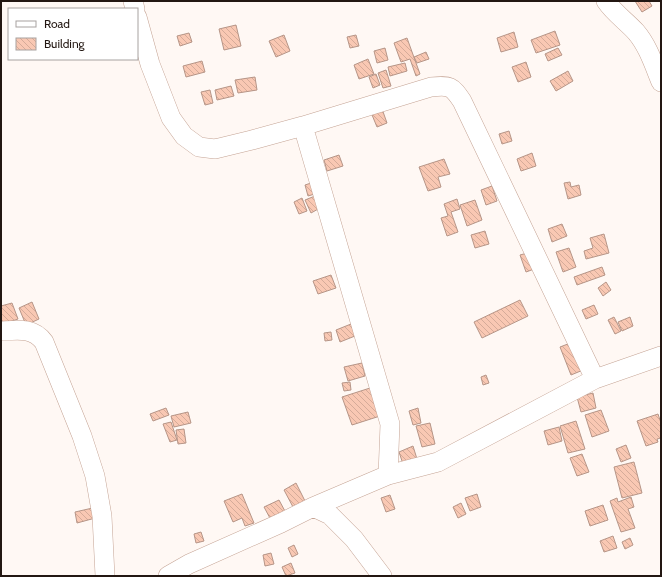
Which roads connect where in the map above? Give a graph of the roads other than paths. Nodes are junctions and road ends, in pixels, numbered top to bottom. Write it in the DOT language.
graph roads {
  1 [pos="606,1"];
  2 [pos="138,22"];
  3 [pos="661,82"];
  4 [pos="303,126"];
  5 [pos="1,331"];
  6 [pos="661,356"];
  7 [pos="595,379"];
  8 [pos="388,475"];
  9 [pos="313,507"];
  10 [pos="105,576"];
  11 [pos="168,576"];
  12 [pos="382,576"];
  1 -- 3 [label="street"];
  2 -- 4 [label="street"];
  4 -- 7 [label="street"];
  4 -- 8 [label="street"];
  5 -- 10 [label="street"];
  6 -- 7 [label="street"];
  7 -- 8 [label="street"];
  8 -- 9 [label="street"];
  9 -- 11 [label="street"];
  9 -- 12 [label="street"];
}
